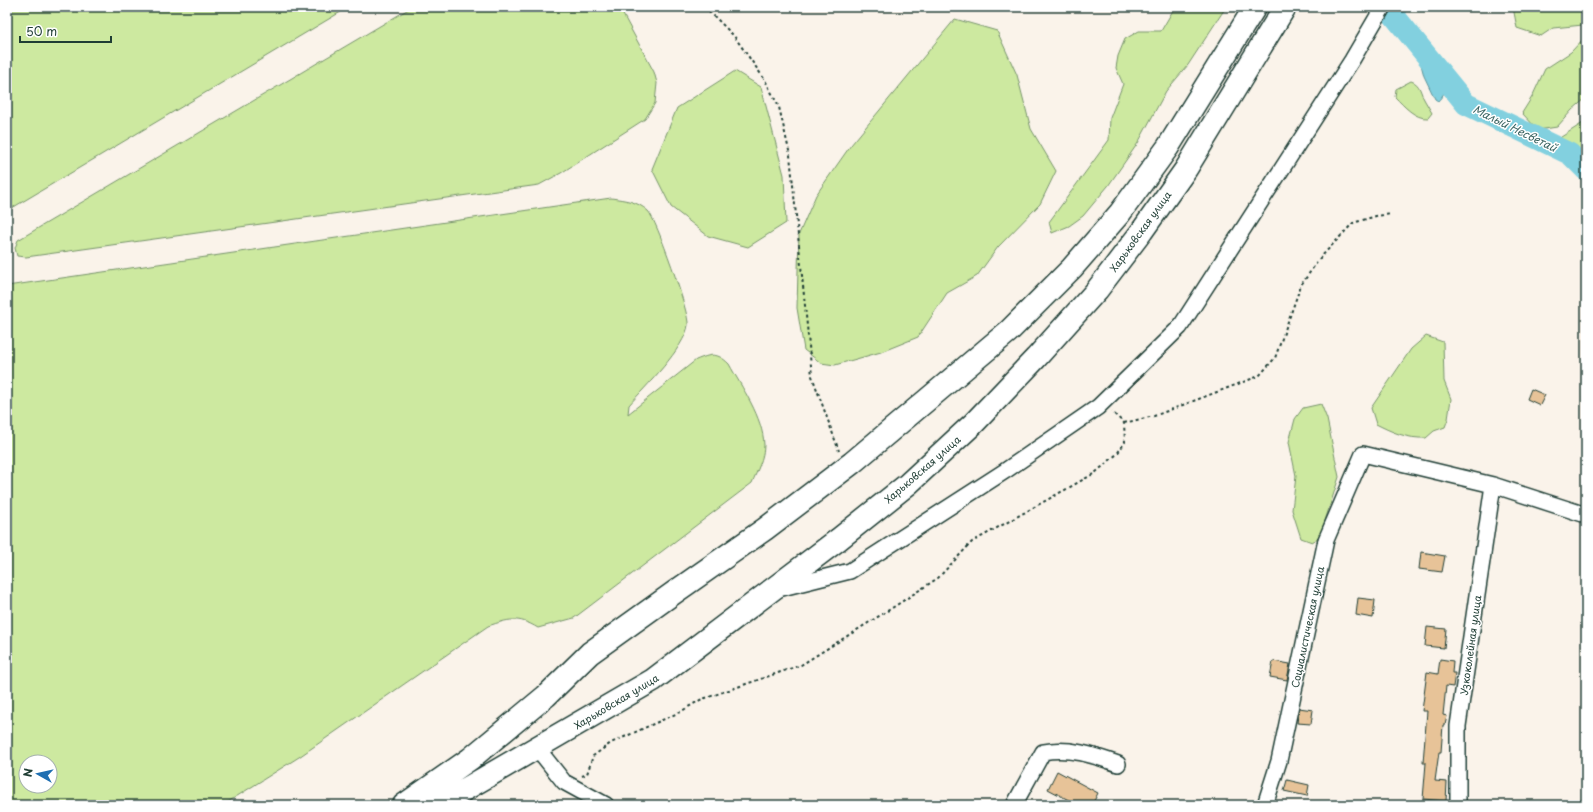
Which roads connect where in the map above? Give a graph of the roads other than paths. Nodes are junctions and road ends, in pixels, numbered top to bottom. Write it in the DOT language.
graph roads {
  1 [pos="1255,7"];
  2 [pos="1284,7"];
  3 [pos="1383,7"];
  4 [pos="1493,485"];
  5 [pos="1586,515"];
  6 [pos="770,591"];
  7 [pos="537,748"];
  8 [pos="1118,764"];
  9 [pos="404,805"];
  10 [pos="438,805"];
  11 [pos="606,805"];
  12 [pos="1014,805"];
  13 [pos="1265,805"];
  14 [pos="1458,805"];
  1 -- 9 [label="highway"];
  2 -- 6 [label="highway, Харьковская улица"];
  3 -- 6 [label="street"];
  4 -- 5 [label="street"];
  4 -- 13 [label="street, Социалистическая улица"];
  4 -- 14 [label="street, Узкоколейная улица"];
  6 -- 7 [label="highway, Харьковская улица"];
  7 -- 10 [label="highway, Харьковская улица"];
  7 -- 11 [label="street"];
  8 -- 12 [label="street"];
}
